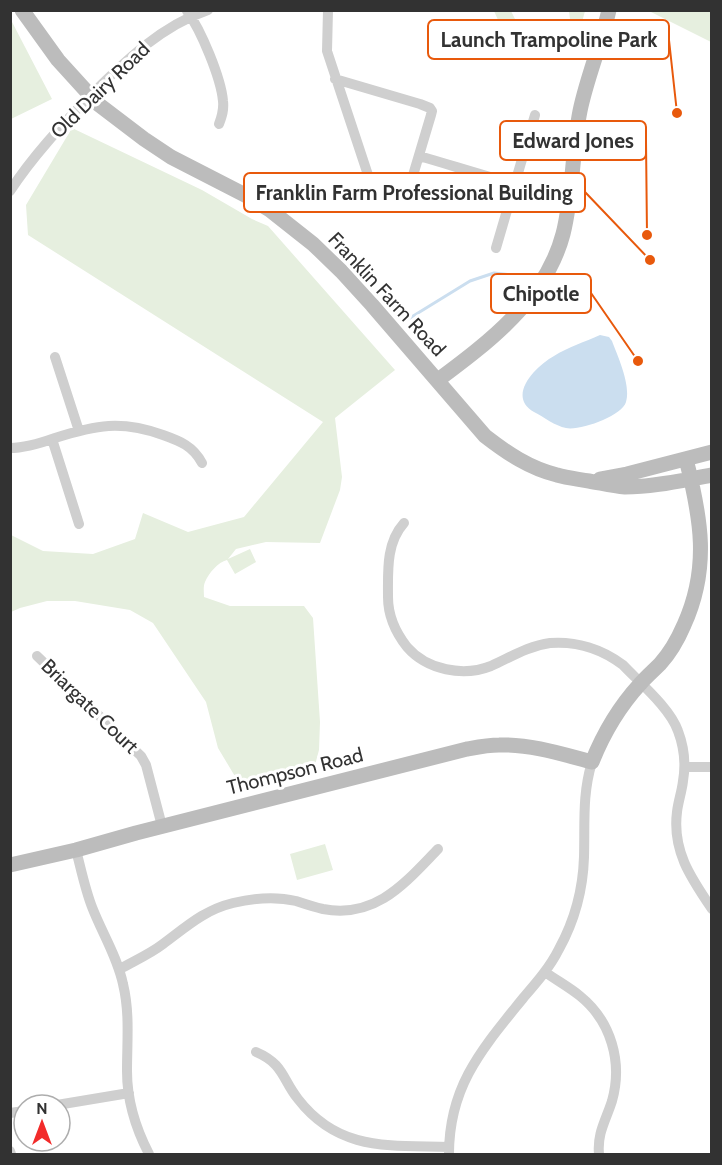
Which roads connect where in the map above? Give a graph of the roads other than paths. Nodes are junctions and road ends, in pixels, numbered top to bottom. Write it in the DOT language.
graph roads {
  1 [pos="22,10"];
  2 [pos="208,10"];
  3 [pos="328,10"];
  4 [pos="609,10"];
  5 [pos="189,13"];
  6 [pos="335,79"];
  7 [pos="91,96"];
  8 [pos="534,115"];
  9 [pos="219,124"];
  10 [pos="419,156"];
  11 [pos="515,185"];
  12 [pos="10,191"];
  13 [pos="569,194"];
  14 [pos="496,248"];
  15 [pos="55,357"];
  16 [pos="438,380"];
  17 [pos="79,431"];
  18 [pos="52,439"];
  19 [pos="10,448"];
  20 [pos="711,452"];
  21 [pos="686,459"];
  22 [pos="202,463"];
  23 [pos="711,475"];
  24 [pos="691,479"];
  25 [pos="588,481"];
  26 [pos="404,523"];
  27 [pos="79,524"];
  28 [pos="37,656"];
  29 [pos="640,683"];
  30 [pos="592,762"];
  31 [pos="685,767"];
  32 [pos="711,767"];
  33 [pos="162,826"];
  34 [pos="438,849"];
  35 [pos="76,850"];
  36 [pos="10,865"];
  37 [pos="711,909"];
  38 [pos="120,969"];
  39 [pos="545,972"];
  40 [pos="256,1052"];
  41 [pos="129,1093"];
  42 [pos="72,1102"];
  43 [pos="449,1151"];
  44 [pos="149,1155"];
  45 [pos="599,1155"];
  1 -- 7 [label="street, Franklin Farm Road"];
  2 -- 5 [label="street, Old Dairy Road"];
  3 -- 6 [label="street"];
  4 -- 13 [label="street"];
  5 -- 7 [label="street, Old Dairy Road"];
  5 -- 9 [label="street"];
  6 -- 10 [label="street"];
  6 -- 10 [label="street"];
  7 -- 12 [label="street, Old Dairy Road"];
  7 -- 16 [label="street, Franklin Farm Road"];
  8 -- 11 [label="street"];
  10 -- 11 [label="street"];
  11 -- 13 [label="street"];
  11 -- 14 [label="street"];
  13 -- 16 [label="street"];
  15 -- 17 [label="street"];
  16 -- 25 [label="street, Franklin Farm Road"];
  17 -- 18 [label="street"];
  17 -- 22 [label="street"];
  18 -- 19 [label="street"];
  18 -- 27 [label="street"];
  20 -- 21 [label="street, Franklin Farm Road"];
  21 -- 24 [label="street"];
  21 -- 25 [label="street, Franklin Farm Road"];
  23 -- 24 [label="street, Franklin Farm Road"];
  24 -- 25 [label="street, Franklin Farm Road"];
  24 -- 29 [label="street"];
  26 -- 29 [label="street"];
  28 -- 33 [label="street, Briargate Court"];
  29 -- 30 [label="street"];
  29 -- 31 [label="street"];
  30 -- 33 [label="street, Thompson Road"];
  30 -- 39 [label="street"];
  31 -- 32 [label="street"];
  31 -- 37 [label="street"];
  33 -- 35 [label="street, Thompson Road"];
  34 -- 38 [label="street"];
  35 -- 36 [label="street, Thompson Road"];
  35 -- 38 [label="street"];
  38 -- 41 [label="street"];
  39 -- 43 [label="street"];
  39 -- 45 [label="street"];
  40 -- 43 [label="street"];
  41 -- 42 [label="street"];
  41 -- 44 [label="street"];
}
